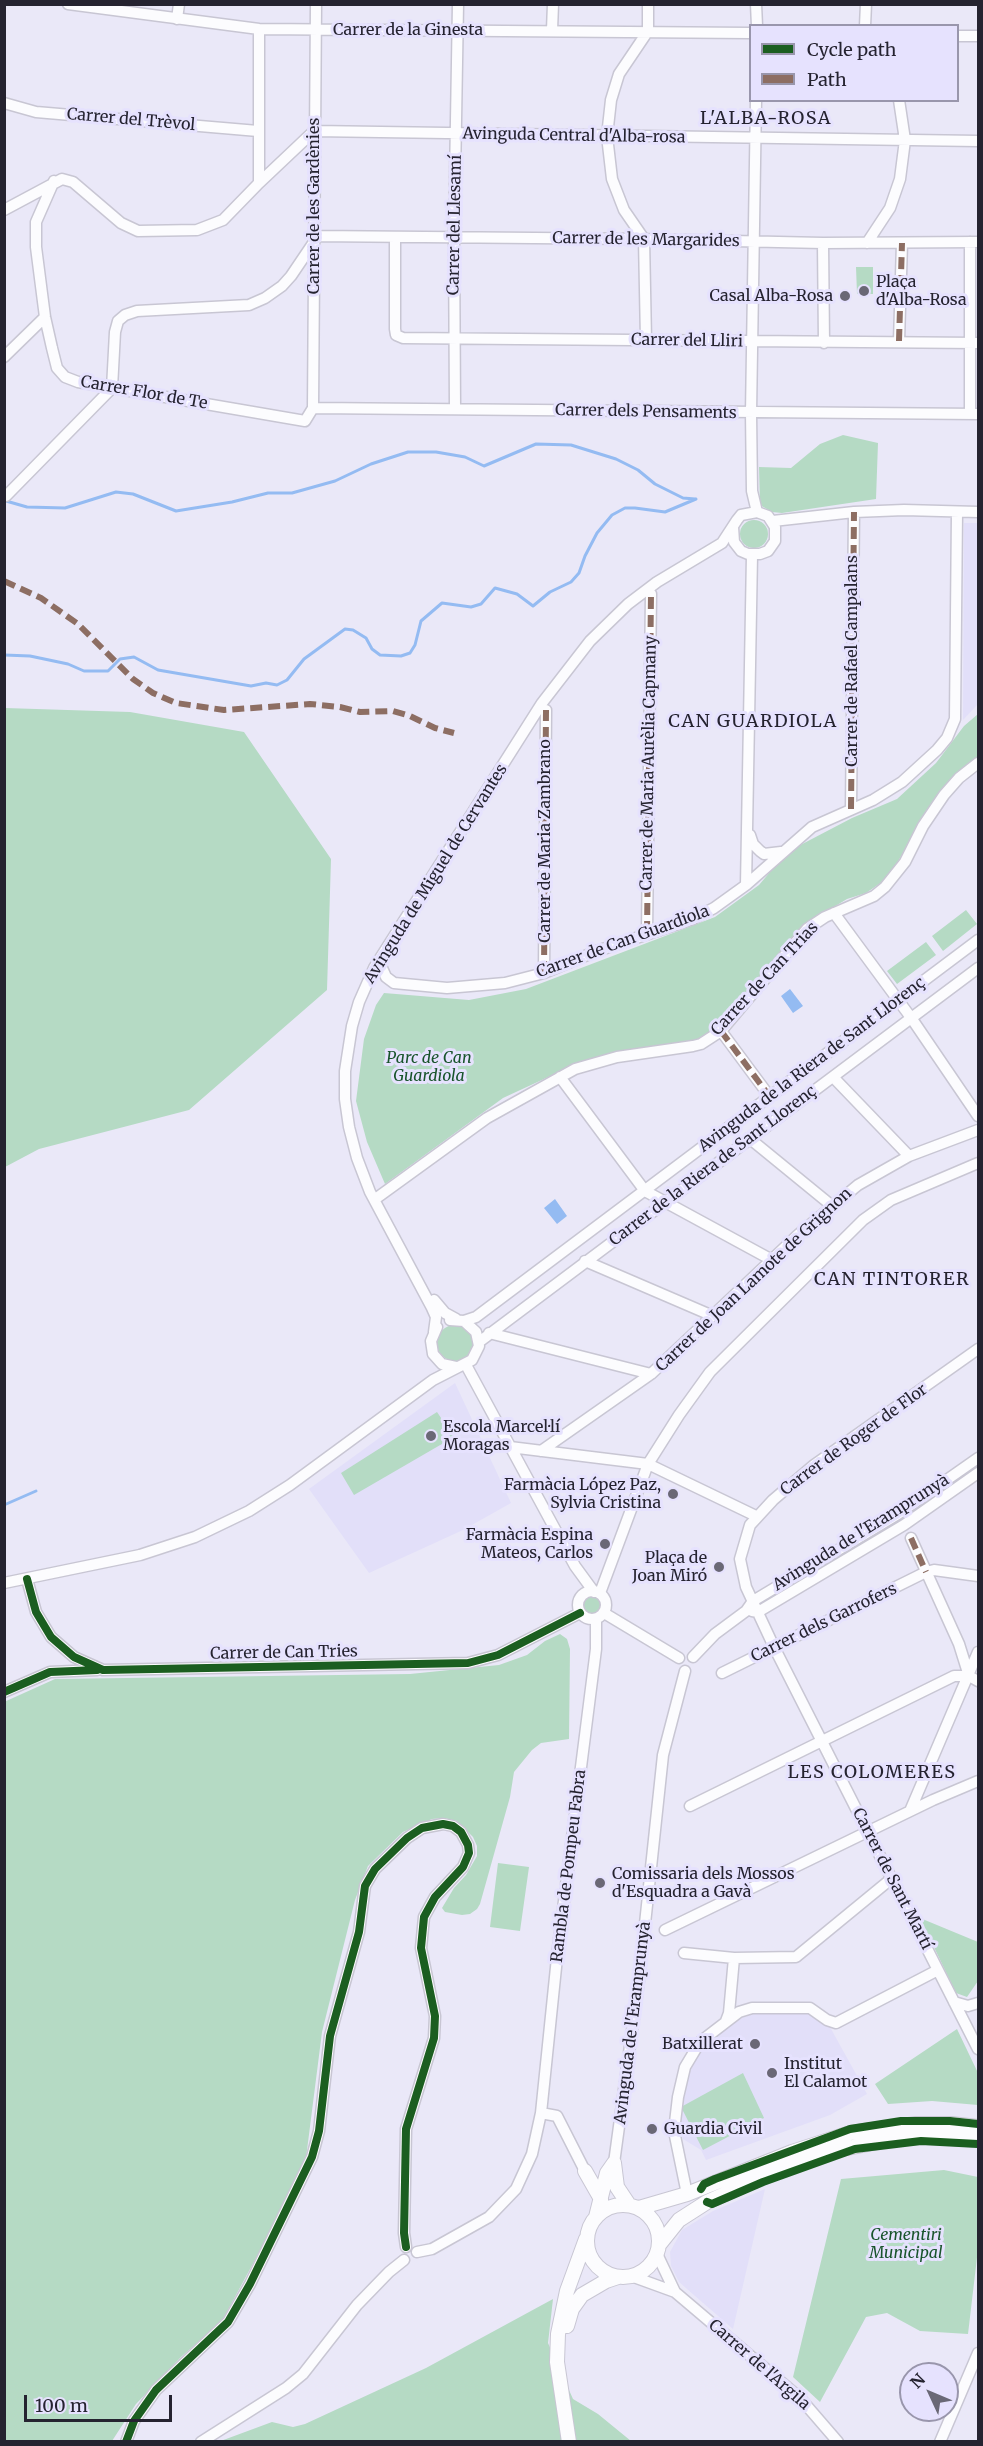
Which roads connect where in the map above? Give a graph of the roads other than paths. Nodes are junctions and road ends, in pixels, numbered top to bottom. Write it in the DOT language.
graph roads {
  1 [pos="68,4"];
  2 [pos="179,4"];
  3 [pos="316,4"];
  4 [pos="458,4"];
  5 [pos="553,4"];
  6 [pos="648,4"];
  7 [pos="756,4"];
  8 [pos="866,4"];
  9 [pos="177,20"];
  10 [pos="757,24"];
  11 [pos="865,24"];
  12 [pos="259,29"];
  13 [pos="315,30"];
  14 [pos="552,30"];
  15 [pos="458,31"];
  16 [pos="648,31"];
  17 [pos="749,33"];
  18 [pos="959,36"];
  19 [pos="978,36"];
  20 [pos="756,102"];
  21 [pos="899,102"];
  22 [pos="4,103"];
  23 [pos="258,131"];
  24 [pos="314,131"];
  25 [pos="456,135"];
  26 [pos="607,136"];
  27 [pos="756,138"];
  28 [pos="905,140"];
  29 [pos="978,141"];
  30 [pos="54,181"];
  31 [pos="259,183"];
  32 [pos="4,210"];
  33 [pos="395,237"];
  34 [pos="454,237"];
  35 [pos="314,239"];
  36 [pos="645,239"];
  37 [pos="754,241"];
  38 [pos="974,242"];
  39 [pos="823,243"];
  40 [pos="867,243"];
  41 [pos="902,243"];
  42 [pos="45,316"];
  43 [pos="454,338"];
  44 [pos="646,340"];
  45 [pos="899,341"];
  46 [pos="752,342"];
  47 [pos="824,343"];
  48 [pos="974,343"];
  49 [pos="4,357"];
  50 [pos="112,388"];
  51 [pos="313,408"];
  52 [pos="455,409"];
  53 [pos="751,413"];
  54 [pos="974,414"];
  55 [pos="6,496"];
  56 [pos="757,512"];
  57 [pos="854,512"];
  58 [pos="957,512"];
  59 [pos="978,512"];
  60 [pos="773,521"];
  61 [pos="733,527"];
  62 [pos="740,550"];
  63 [pos="752,555"];
  64 [pos="651,594"];
  65 [pos="546,710"];
  66 [pos="978,763"];
  67 [pos="851,809"];
  68 [pos="749,832"];
  69 [pos="781,852"];
  70 [pos="746,885"];
  71 [pos="834,913"];
  72 [pos="647,933"];
  73 [pos="978,940"];
  74 [pos="382,968"];
  75 [pos="978,968"];
  76 [pos="544,973"];
  77 [pos="898,1000"];
  78 [pos="912,1019"];
  79 [pos="721,1031"];
  80 [pos="560,1077"];
  81 [pos="833,1077"];
  82 [pos="770,1097"];
  83 [pos="978,1116"];
  84 [pos="978,1130"];
  85 [pos="749,1138"];
  86 [pos="909,1156"];
  87 [pos="978,1164"];
  88 [pos="645,1191"];
  89 [pos="378,1197"];
  90 [pos="666,1200"];
  91 [pos="831,1205"];
  92 [pos="772,1260"];
  93 [pos="585,1261"];
  94 [pos="713,1316"];
  95 [pos="460,1320"];
  96 [pos="434,1332"];
  97 [pos="489,1333"];
  98 [pos="479,1341"];
  99 [pos="978,1349"];
  100 [pos="437,1360"];
  101 [pos="461,1366"];
  102 [pos="651,1374"];
  103 [pos="433,1380"];
  104 [pos="510,1447"];
  105 [pos="541,1451"];
  106 [pos="978,1458"];
  107 [pos="648,1464"];
  108 [pos="978,1473"];
  109 [pos="756,1516"];
  110 [pos="911,1538"];
  111 [pos="578,1570"];
  112 [pos="926,1572"];
  113 [pos="978,1576"];
  114 [pos="27,1579"];
  115 [pos="4,1583"];
  116 [pos="597,1592"];
  117 [pos="581,1597"];
  118 [pos="753,1601"];
  119 [pos="746,1611"];
  120 [pos="758,1612"];
  121 [pos="580,1613"];
  122 [pos="600,1616"];
  123 [pos="774,1647"];
  124 [pos="978,1652"];
  125 [pos="693,1657"];
  126 [pos="679,1658"];
  127 [pos="103,1670"];
  128 [pos="686,1671"];
  129 [pos="722,1673"];
  130 [pos="974,1679"];
  131 [pos="4,1692"];
  132 [pos="822,1740"];
  133 [pos="978,1781"];
  134 [pos="690,1806"];
  135 [pos="910,1811"];
  136 [pos="868,1831"];
  137 [pos="891,1878"];
  138 [pos="665,1930"];
  139 [pos="684,1953"];
  140 [pos="734,1958"];
  141 [pos="938,1970"];
  142 [pos="954,2002"];
  143 [pos="978,2003"];
  144 [pos="726,2021"];
  145 [pos="978,2049"];
  146 [pos="541,2113"];
  147 [pos="978,2127"];
  148 [pos="978,2140"];
  149 [pos="611,2168"];
  150 [pos="585,2171"];
  151 [pos="687,2194"];
  152 [pos="601,2199"];
  153 [pos="634,2207"];
  154 [pos="596,2217"];
  155 [pos="588,2235"];
  156 [pos="406,2247"];
  157 [pos="658,2249"];
  158 [pos="417,2252"];
  159 [pos="404,2260"];
  160 [pos="625,2276"];
  161 [pos="675,2292"];
  162 [pos="978,2353"];
  163 [pos="126,2442"];
  164 [pos="201,2442"];
  165 [pos="569,2442"];
  166 [pos="577,2442"];
  167 [pos="838,2442"];
  168 [pos="940,2442"];
  1 -- 9 [label="street, Carrer de la Ginesta"];
  2 -- 9 [label="street"];
  3 -- 13 [label="street, Carrer de les Gardènies"];
  4 -- 15 [label="street, Carrer del Llesamí"];
  5 -- 14 [label="street"];
  6 -- 16 [label="street"];
  7 -- 10 [label="street"];
  8 -- 11 [label="street"];
  9 -- 12 [label="street, Carrer de la Ginesta"];
  12 -- 13 [label="street, Carrer de la Ginesta"];
  12 -- 23 [label="street"];
  13 -- 15 [label="street, Carrer de la Ginesta"];
  13 -- 24 [label="street, Carrer de les Gardènies"];
  14 -- 15 [label="street, Carrer de la Ginesta"];
  14 -- 16 [label="street, Carrer de la Ginesta"];
  15 -- 25 [label="street, Carrer del Llesamí"];
  16 -- 17 [label="street, Carrer de la Ginesta"];
  16 -- 26 [label="street"];
  18 -- 19 [label="street"];
  20 -- 27 [label="street"];
  21 -- 28 [label="street"];
  22 -- 23 [label="street, Carrer del Trèvol"];
  23 -- 31 [label="street"];
  24 -- 25 [label="street, Avinguda Central d'Alba-rosa"];
  24 -- 31 [label="street"];
  24 -- 35 [label="street, Carrer de les Gardènies"];
  25 -- 26 [label="street, Avinguda Central d'Alba-rosa"];
  25 -- 34 [label="street, Carrer del Llesamí"];
  26 -- 27 [label="street, Avinguda Central d'Alba-rosa"];
  26 -- 36 [label="street"];
  27 -- 28 [label="street, Avinguda Central d'Alba-rosa"];
  27 -- 37 [label="street"];
  28 -- 29 [label="street, Avinguda Central d'Alba-rosa"];
  28 -- 40 [label="street"];
  30 -- 31 [label="street"];
  30 -- 32 [label="street"];
  30 -- 42 [label="street, Carrer Flor de Te"];
  33 -- 34 [label="street, Carrer de les Margarides"];
  33 -- 35 [label="street, Carrer de les Margarides"];
  33 -- 43 [label="street, Carrer del Lliri"];
  34 -- 36 [label="street, Carrer de les Margarides"];
  34 -- 43 [label="street, Carrer del Llesamí"];
  35 -- 50 [label="street"];
  35 -- 51 [label="street, Carrer de les Gardènies"];
  36 -- 37 [label="street, Carrer de les Margarides"];
  36 -- 44 [label="street"];
  37 -- 39 [label="street, Carrer de les Margarides"];
  37 -- 46 [label="street"];
  38 -- 41 [label="street, Carrer de les Margarides"];
  38 -- 48 [label="street"];
  39 -- 40 [label="street, Carrer de les Margarides"];
  39 -- 47 [label="street"];
  40 -- 41 [label="street, Carrer de les Margarides"];
  41 -- 45 [label="street"];
  42 -- 49 [label="street"];
  42 -- 50 [label="street, Carrer Flor de Te"];
  43 -- 44 [label="street, Carrer del Lliri"];
  43 -- 52 [label="street, Carrer del Llesamí"];
  44 -- 46 [label="street, Carrer del Lliri"];
  45 -- 47 [label="street, Carrer del Lliri"];
  45 -- 48 [label="street, Carrer del Lliri"];
  46 -- 47 [label="street, Carrer del Lliri"];
  46 -- 53 [label="street"];
  48 -- 54 [label="street"];
  50 -- 51 [label="street, Carrer Flor de Te"];
  50 -- 55 [label="street"];
  51 -- 52 [label="street, Carrer dels Pensaments"];
  52 -- 53 [label="street, Carrer dels Pensaments"];
  53 -- 54 [label="street, Carrer dels Pensaments"];
  53 -- 56 [label="street"];
  56 -- 60 [label="street"];
  56 -- 61 [label="street"];
  57 -- 58 [label="street"];
  57 -- 60 [label="street"];
  57 -- 67 [label="street, Carrer de Rafael Campalans"];
  58 -- 59 [label="street"];
  58 -- 67 [label="street, Carrer de Can Guardiola"];
  60 -- 63 [label="street"];
  61 -- 62 [label="street"];
  61 -- 96 [label="street, Avinguda de Miguel de Cervantes"];
  62 -- 63 [label="street"];
  62 -- 64 [label="street, Avinguda de Miguel de Cervantes"];
  63 -- 68 [label="street"];
  64 -- 65 [label="street, Avinguda de Miguel de Cervantes"];
  64 -- 72 [label="street, Carrer de Maria Aurèlia Capmany"];
  65 -- 74 [label="street, Avinguda de Miguel de Cervantes"];
  65 -- 76 [label="street, Carrer de Maria Zambrano"];
  66 -- 71 [label="street, Carrer de Can Trias"];
  67 -- 69 [label="street, Carrer de Can Guardiola"];
  68 -- 69 [label="street"];
  68 -- 70 [label="street"];
  69 -- 70 [label="street, Carrer de Can Guardiola"];
  70 -- 72 [label="street, Carrer de Can Guardiola"];
  71 -- 77 [label="street"];
  71 -- 79 [label="street, Carrer de Can Trias"];
  72 -- 76 [label="street, Carrer de Can Guardiola"];
  73 -- 77 [label="street, Avinguda de la Riera de Sant Llorenç"];
  74 -- 76 [label="street, Carrer de Can Guardiola"];
  74 -- 89 [label="street, Avinguda de Miguel de Cervantes"];
  75 -- 78 [label="street, Carrer de la Riera de Sant Llorenç"];
  77 -- 78 [label="street"];
  77 -- 82 [label="street, Avinguda de la Riera de Sant Llorenç"];
  78 -- 81 [label="street, Carrer de la Riera de Sant Llorenç"];
  78 -- 83 [label="street"];
  79 -- 80 [label="street, Carrer de Can Trias"];
  79 -- 82 [label="street"];
  80 -- 88 [label="street"];
  80 -- 89 [label="street, Carrer de Can Trias"];
  81 -- 85 [label="street, Carrer de la Riera de Sant Llorenç"];
  81 -- 86 [label="street"];
  82 -- 88 [label="street, Avinguda de la Riera de Sant Llorenç"];
  84 -- 86 [label="street, Carrer de Joan Lamote de Grignon"];
  85 -- 90 [label="street, Carrer de la Riera de Sant Llorenç"];
  85 -- 91 [label="street"];
  86 -- 91 [label="street, Carrer de Joan Lamote de Grignon"];
  87 -- 107 [label="street"];
  88 -- 90 [label="street"];
  88 -- 95 [label="street, Avinguda de la Riera de Sant Llorenç"];
  89 -- 95 [label="street, Avinguda de Miguel de Cervantes"];
  90 -- 92 [label="street"];
  90 -- 93 [label="street, Carrer de la Riera de Sant Llorenç"];
  91 -- 92 [label="street, Carrer de Joan Lamote de Grignon"];
  92 -- 94 [label="street, Carrer de Joan Lamote de Grignon"];
  93 -- 94 [label="street"];
  93 -- 97 [label="street, Carrer de la Riera de Sant Llorenç"];
  94 -- 102 [label="street, Carrer de Joan Lamote de Grignon"];
  95 -- 96 [label="street"];
  95 -- 98 [label="street"];
  96 -- 100 [label="street"];
  97 -- 98 [label="street, Carrer de la Riera de Sant Llorenç"];
  97 -- 102 [label="street"];
  98 -- 101 [label="street, Carrer de la Riera de Sant Llorenç"];
  99 -- 109 [label="street, Carrer de Roger de Flor"];
  100 -- 101 [label="street"];
  100 -- 103 [label="street"];
  101 -- 103 [label="street"];
  101 -- 104 [label="street"];
  102 -- 105 [label="street, Carrer de Joan Lamote de Grignon"];
  103 -- 114 [label="street"];
  104 -- 105 [label="street"];
  104 -- 111 [label="street"];
  105 -- 107 [label="street"];
  106 -- 118 [label="street, Avinguda de l'Eramprunyà"];
  107 -- 109 [label="street"];
  107 -- 116 [label="street"];
  108 -- 120 [label="street, Avinguda de l'Eramprunyà"];
  109 -- 118 [label="street, Carrer de Roger de Flor"];
  110 -- 112 [label="street"];
  111 -- 116 [label="street"];
  111 -- 117 [label="street"];
  112 -- 113 [label="street"];
  112 -- 123 [label="street, Carrer dels Garrofers"];
  112 -- 130 [label="street"];
  114 -- 115 [label="street"];
  114 -- 127 [label="street, Carrer de Can Tries"];
  116 -- 117 [label="street"];
  116 -- 122 [label="street"];
  117 -- 121 [label="street"];
  118 -- 119 [label="street, Avinguda de l'Eramprunyà"];
  118 -- 120 [label="street, Carrer de Roger de Flor"];
  119 -- 120 [label="street"];
  119 -- 125 [label="street, Avinguda de l'Eramprunyà"];
  120 -- 123 [label="street, Carrer de Sant Martí"];
  121 -- 122 [label="street"];
  121 -- 127 [label="street, Carrer de Can Tries"];
  122 -- 126 [label="street"];
  122 -- 146 [label="street, Rambla de Pompeu Fabra"];
  123 -- 129 [label="street, Carrer dels Garrofers"];
  123 -- 132 [label="street, Carrer de Sant Martí"];
  124 -- 130 [label="street"];
  125 -- 126 [label="street"];
  125 -- 128 [label="street"];
  126 -- 128 [label="street"];
  127 -- 131 [label="street"];
  128 -- 149 [label="street, Avinguda de l'Eramprunyà"];
  130 -- 132 [label="street"];
  130 -- 135 [label="street"];
  132 -- 134 [label="street"];
  132 -- 136 [label="street, Carrer de Sant Martí"];
  133 -- 135 [label="street"];
  135 -- 136 [label="street"];
  136 -- 137 [label="street, Carrer de Sant Martí"];
  136 -- 138 [label="street"];
  137 -- 140 [label="street"];
  137 -- 141 [label="street, Carrer de Sant Martí"];
  139 -- 140 [label="street"];
  140 -- 144 [label="street"];
  141 -- 142 [label="street, Carrer de Sant Martí"];
  141 -- 144 [label="street"];
  142 -- 143 [label="street"];
  142 -- 145 [label="street, Carrer de Sant Martí"];
  144 -- 151 [label="street"];
  146 -- 150 [label="street"];
  146 -- 158 [label="street, Rambla de Pompeu Fabra"];
  147 -- 151 [label="main road"];
  148 -- 157 [label="main road"];
  149 -- 150 [label="main road"];
  149 -- 152 [label="main road"];
  149 -- 153 [label="main road"];
  150 -- 152 [label="main road"];
  151 -- 153 [label="main road"];
  152 -- 154 [label="main road"];
  153 -- 154 [label="main road"];
  153 -- 157 [label="main road"];
  154 -- 155 [label="main road"];
  155 -- 160 [label="main road"];
  155 -- 165 [label="main road"];
  156 -- 158 [label="street"];
  156 -- 159 [label="street"];
  156 -- 163 [label="street"];
  157 -- 160 [label="main road"];
  157 -- 161 [label="street, Carrer de l'Argila"];
  158 -- 159 [label="street"];
  159 -- 164 [label="street"];
  160 -- 161 [label="street, Carrer de l'Argila"];
  160 -- 166 [label="main road"];
  161 -- 167 [label="street, Carrer de l'Argila"];
  162 -- 168 [label="street"];
}
